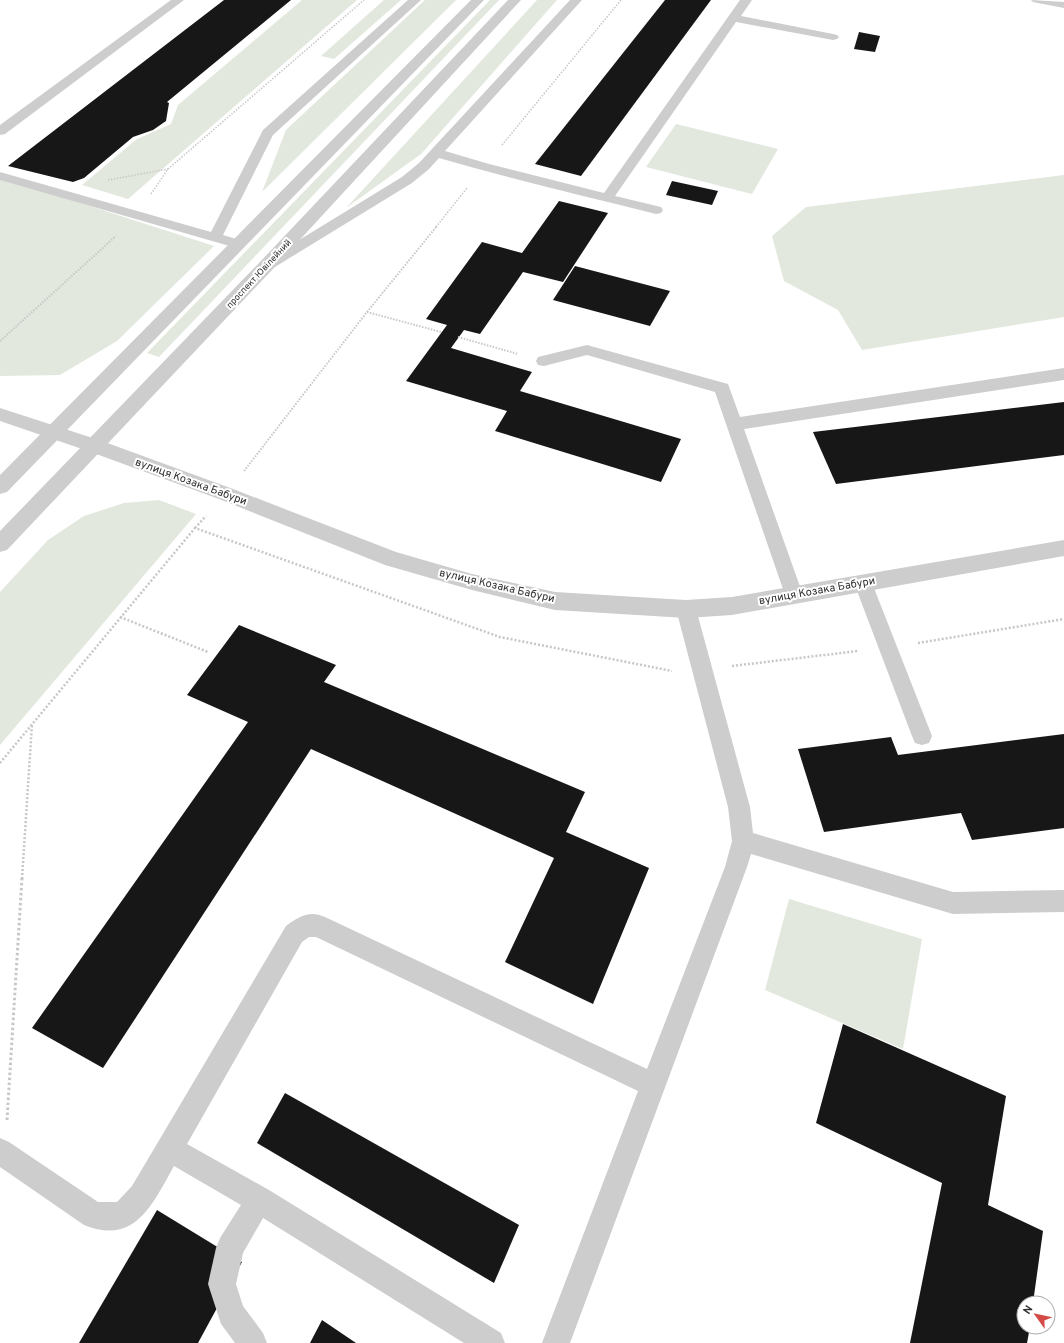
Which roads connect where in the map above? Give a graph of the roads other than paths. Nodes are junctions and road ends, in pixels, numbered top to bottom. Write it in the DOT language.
graph roads {
  1 [pos="178,0"];
  2 [pos="415,0"];
  3 [pos="478,0"];
  4 [pos="515,0"];
  5 [pos="576,0"];
  6 [pos="746,0"];
  7 [pos="1038,0"];
  8 [pos="1064,5"];
  9 [pos="734,18"];
  10 [pos="833,37"];
  11 [pos="0,131"];
  12 [pos="438,153"];
  13 [pos="0,176"];
  14 [pos="607,198"];
  15 [pos="656,210"];
  16 [pos="215,237"];
  17 [pos="238,244"];
  18 [pos="265,267"];
  19 [pos="544,361"];
  20 [pos="1064,374"];
  21 [pos="0,414"];
  22 [pos="735,424"];
  23 [pos="54,432"];
  24 [pos="95,446"];
  25 [pos="0,487"];
  26 [pos="0,544"];
  27 [pos="1064,548"];
  28 [pos="863,583"];
  29 [pos="794,595"];
  30 [pos="686,609"];
  31 [pos="922,736"];
  32 [pos="743,841"];
  33 [pos="1064,901"];
  34 [pos="653,1085"];
  35 [pos="169,1150"];
  36 [pos="3,1153"];
  37 [pos="259,1200"];
  38 [pos="253,1343"];
  39 [pos="491,1343"];
  40 [pos="556,1343"];
  1 -- 11 [label="lane"];
  2 -- 16 [label="lane"];
  3 -- 17 [label="street"];
  4 -- 18 [label="street, проспект Ювілейний"];
  5 -- 12 [label="lane"];
  6 -- 9 [label="lane"];
  7 -- 8 [label="lane"];
  9 -- 10 [label="lane"];
  9 -- 14 [label="lane"];
  12 -- 14 [label="lane"];
  12 -- 18 [label="lane"];
  13 -- 16 [label="lane"];
  14 -- 15 [label="lane"];
  16 -- 17 [label="lane"];
  17 -- 23 [label="street"];
  18 -- 24 [label="street, проспект Ювілейний"];
  19 -- 22 [label="lane"];
  20 -- 22 [label="lane"];
  21 -- 23 [label="street, вулиця Козака Бабури"];
  22 -- 29 [label="lane"];
  23 -- 24 [label="street, вулиця Козака Бабури"];
  23 -- 25 [label="street"];
  24 -- 26 [label="street, проспект Ювілейний"];
  24 -- 30 [label="street, вулиця Козака Бабури"];
  27 -- 28 [label="street, вулиця Козака Бабури"];
  28 -- 29 [label="street, вулиця Козака Бабури"];
  28 -- 31 [label="lane"];
  29 -- 30 [label="street, вулиця Козака Бабури"];
  30 -- 32 [label="lane"];
  32 -- 33 [label="lane"];
  32 -- 34 [label="lane"];
  34 -- 35 [label="lane"];
  34 -- 40 [label="lane"];
  35 -- 36 [label="lane"];
  35 -- 37 [label="lane"];
  37 -- 38 [label="lane"];
  37 -- 39 [label="lane"];
}
